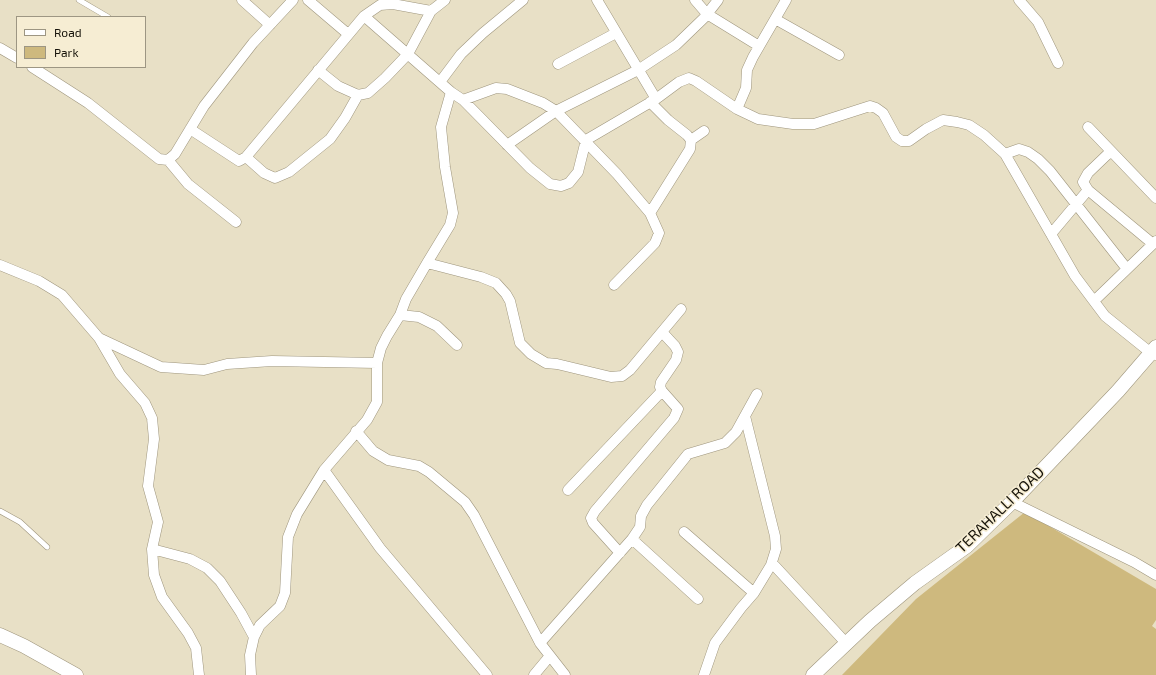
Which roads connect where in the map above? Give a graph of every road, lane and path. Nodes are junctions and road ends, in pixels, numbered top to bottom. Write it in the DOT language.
graph roads {
  1 [pos="80,0"];
  2 [pos="242,0"];
  3 [pos="308,0"];
  4 [pos="445,0"];
  5 [pos="523,0"];
  6 [pos="597,0"];
  7 [pos="695,0"];
  8 [pos="718,0"];
  9 [pos="786,0"];
  10 [pos="1019,0"];
  11 [pos="291,1"];
  12 [pos="382,3"];
  13 [pos="431,11"];
  14 [pos="707,14"];
  15 [pos="106,16"];
  16 [pos="364,16"];
  17 [pos="775,19"];
  18 [pos="270,25"];
  19 [pos="616,33"];
  20 [pos="348,34"];
  21 [pos="759,46"];
  22 [pos="0,48"];
  23 [pos="408,54"];
  24 [pos="839,55"];
  25 [pos="16,57"];
  26 [pos="1058,63"];
  27 [pos="558,64"];
  28 [pos="34,68"];
  29 [pos="318,70"];
  30 [pos="638,70"];
  31 [pos="440,82"];
  32 [pos="451,92"];
  33 [pos="358,96"];
  34 [pos="463,100"];
  35 [pos="653,101"];
  36 [pos="737,109"];
  37 [pos="556,111"];
  38 [pos="1088,127"];
  39 [pos="190,129"];
  40 [pos="704,131"];
  41 [pos="586,140"];
  42 [pos="691,140"];
  43 [pos="507,145"];
  44 [pos="1111,151"];
  45 [pos="1005,154"];
  46 [pos="246,157"];
  47 [pos="168,160"];
  48 [pos="1088,190"];
  49 [pos="1156,198"];
  50 [pos="1076,204"];
  51 [pos="650,213"];
  52 [pos="236,222"];
  53 [pos="1051,234"];
  54 [pos="1154,243"];
  55 [pos="427,263"];
  56 [pos="0,265"];
  57 [pos="1127,269"];
  58 [pos="614,285"];
  59 [pos="1094,301"];
  60 [pos="681,309"];
  61 [pos="400,315"];
  62 [pos="662,332"];
  63 [pos="99,338"];
  64 [pos="457,345"];
  65 [pos="1154,352"];
  66 [pos="376,363"];
  67 [pos="662,391"];
  68 [pos="757,394"];
  69 [pos="745,416"];
  70 [pos="356,431"];
  71 [pos="324,470"];
  72 [pos="568,490"];
  73 [pos="1012,502"];
  74 [pos="0,511"];
  75 [pos="684,532"];
  76 [pos="632,539"];
  77 [pos="47,546"];
  78 [pos="152,549"];
  79 [pos="620,553"];
  80 [pos="772,563"];
  81 [pos="1156,575"];
  82 [pos="754,593"];
  83 [pos="698,599"];
  84 [pos="0,635"];
  85 [pos="254,637"];
  86 [pos="540,643"];
  87 [pos="846,643"];
  88 [pos="549,656"];
  89 [pos="76,675"];
  90 [pos="199,675"];
  91 [pos="251,675"];
  92 [pos="486,675"];
  93 [pos="534,675"];
  94 [pos="565,675"];
  95 [pos="704,675"];
  96 [pos="813,675"];
  1 -- 15 [label="lane"];
  2 -- 18 [label="street"];
  3 -- 20 [label="street"];
  4 -- 13 [label="street"];
  5 -- 31 [label="street"];
  6 -- 19 [label="street"];
  7 -- 14 [label="street"];
  8 -- 14 [label="street"];
  9 -- 17 [label="street"];
  10 -- 26 [label="street"];
  11 -- 18 [label="street"];
  12 -- 13 [label="street"];
  12 -- 16 [label="street"];
  13 -- 23 [label="street"];
  14 -- 21 [label="street"];
  14 -- 30 [label="street"];
  16 -- 20 [label="street"];
  16 -- 23 [label="street"];
  17 -- 21 [label="street"];
  17 -- 24 [label="street"];
  18 -- 39 [label="street"];
  19 -- 27 [label="street"];
  19 -- 30 [label="street"];
  20 -- 29 [label="street"];
  21 -- 36 [label="street"];
  22 -- 25 [label="street"];
  23 -- 31 [label="street"];
  23 -- 33 [label="street"];
  28 -- 47 [label="street"];
  29 -- 33 [label="street"];
  29 -- 46 [label="street"];
  30 -- 35 [label="street"];
  30 -- 37 [label="street"];
  31 -- 32 [label="street"];
  32 -- 34 [label="street"];
  32 -- 55 [label="street"];
  33 -- 46 [label="street"];
  34 -- 37 [label="street"];
  34 -- 43 [label="street"];
  35 -- 36 [label="street"];
  35 -- 41 [label="street"];
  35 -- 42 [label="street"];
  36 -- 45 [label="street"];
  37 -- 41 [label="street"];
  37 -- 43 [label="street"];
  38 -- 44 [label="street"];
  39 -- 46 [label="street"];
  39 -- 47 [label="street"];
  40 -- 42 [label="street"];
  41 -- 43 [label="street"];
  41 -- 51 [label="street"];
  42 -- 51 [label="street"];
  44 -- 48 [label="street"];
  44 -- 49 [label="street"];
  45 -- 50 [label="street"];
  45 -- 53 [label="street"];
  47 -- 52 [label="street"];
  48 -- 50 [label="street"];
  48 -- 54 [label="street"];
  50 -- 53 [label="street"];
  50 -- 57 [label="street"];
  51 -- 58 [label="street"];
  53 -- 59 [label="street"];
  54 -- 57 [label="street"];
  55 -- 61 [label="street"];
  55 -- 62 [label="street"];
  56 -- 63 [label="street"];
  57 -- 59 [label="street"];
  59 -- 65 [label="street"];
  60 -- 62 [label="street"];
  61 -- 64 [label="street"];
  61 -- 66 [label="street"];
  62 -- 67 [label="street"];
  63 -- 66 [label="street"];
  63 -- 78 [label="street"];
  65 -- 73 [label="street, TERAHALLI ROAD"];
  66 -- 70 [label="street"];
  67 -- 72 [label="street"];
  67 -- 79 [label="street"];
  68 -- 69 [label="street"];
  69 -- 76 [label="street"];
  69 -- 80 [label="street"];
  70 -- 71 [label="street"];
  70 -- 86 [label="street"];
  71 -- 85 [label="street"];
  71 -- 92 [label="street"];
  73 -- 81 [label="street"];
  73 -- 87 [label="street, TERAHALLI ROAD"];
  74 -- 77 [label="lane"];
  75 -- 82 [label="street"];
  76 -- 79 [label="street"];
  76 -- 83 [label="street"];
  78 -- 85 [label="street"];
  78 -- 90 [label="street"];
  79 -- 86 [label="street"];
  80 -- 82 [label="street"];
  80 -- 87 [label="street"];
  82 -- 95 [label="street"];
  84 -- 89 [label="street"];
  85 -- 91 [label="street"];
  86 -- 88 [label="street"];
  87 -- 96 [label="street, TERAHALLI ROAD"];
  88 -- 93 [label="street"];
  88 -- 94 [label="street"];
}
